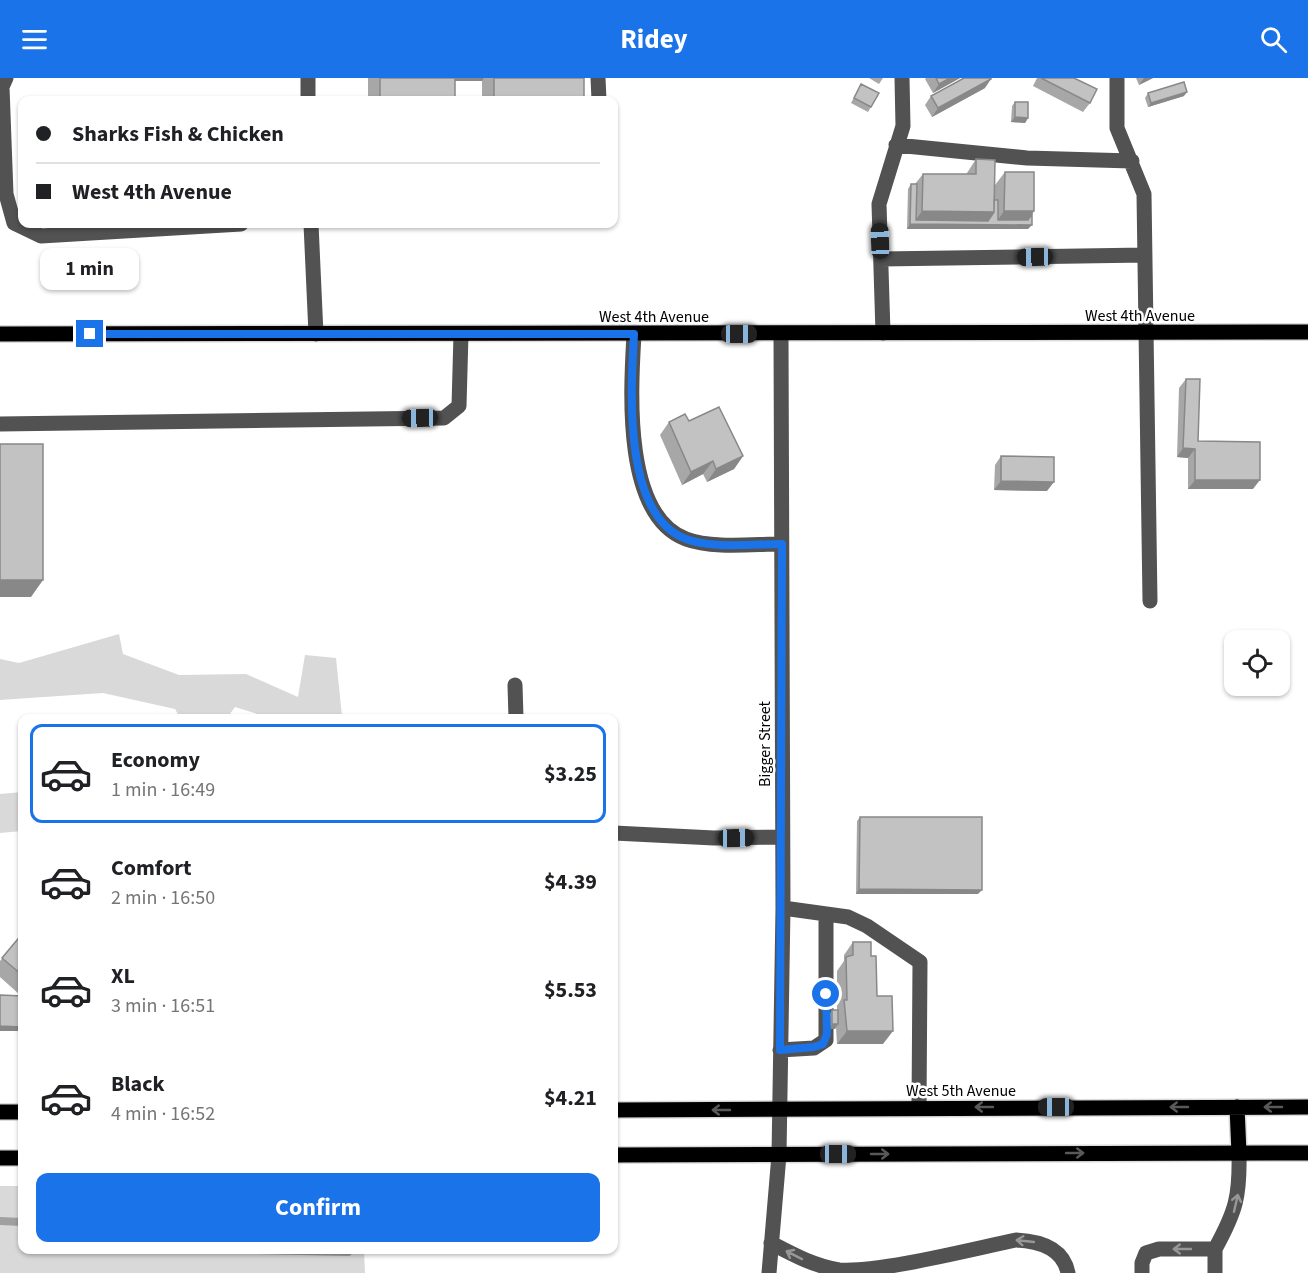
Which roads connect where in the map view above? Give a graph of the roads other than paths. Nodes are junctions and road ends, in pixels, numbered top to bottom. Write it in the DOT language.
graph roads {
  1 [pos="6,78"];
  2 [pos="308,78"];
  3 [pos="598,78"];
  4 [pos="902,78"];
  5 [pos="1117,78"];
  6 [pos="308,96"];
  7 [pos="598,96"];
  8 [pos="896,145"];
  9 [pos="1132,161"];
  10 [pos="18,225"];
  11 [pos="24,228"];
  12 [pos="174,228"];
  13 [pos="311,228"];
  14 [pos="1145,255"];
  15 [pos="881,259"];
  16 [pos="1308,332"];
  17 [pos="883,333"];
  18 [pos="1146,333"];
  19 [pos="0,334"];
  20 [pos="316,334"];
  21 [pos="461,334"];
  22 [pos="634,334"];
  23 [pos="781,334"];
  24 [pos="0,424"];
  25 [pos="782,544"];
  26 [pos="1150,601"];
  27 [pos="515,685"];
  28 [pos="516,714"];
  29 [pos="618,833"];
  30 [pos="782,837"];
  31 [pos="783,908"];
  32 [pos="826,914"];
  33 [pos="780,1050"];
  34 [pos="1237,1107"];
  35 [pos="1308,1107"];
  36 [pos="920,1108"];
  37 [pos="780,1109"];
  38 [pos="618,1110"];
  39 [pos="0,1112"];
  40 [pos="18,1112"];
  41 [pos="1239,1153"];
  42 [pos="1308,1153"];
  43 [pos="618,1155"];
  44 [pos="780,1155"];
  45 [pos="0,1158"];
  46 [pos="18,1158"];
  47 [pos="771,1243"];
  48 [pos="1215,1249"];
  49 [pos="769,1273"];
  50 [pos="1068,1273"];
  51 [pos="1142,1273"];
  52 [pos="1215,1273"];
  1 -- 10 [label="street"];
  2 -- 6 [label="street"];
  3 -- 7 [label="street"];
  4 -- 8 [label="street"];
  5 -- 9 [label="street"];
  8 -- 9 [label="street"];
  8 -- 15 [label="street"];
  9 -- 14 [label="street"];
  11 -- 12 [label="street"];
  13 -- 20 [label="street"];
  14 -- 15 [label="street"];
  14 -- 18 [label="street"];
  15 -- 17 [label="street"];
  16 -- 18 [label="main road, West 4th Avenue"];
  17 -- 18 [label="main road, West 4th Avenue"];
  17 -- 23 [label="main road, West 4th Avenue"];
  18 -- 26 [label="street"];
  19 -- 20 [label="main road, West 4th Avenue"];
  20 -- 21 [label="main road, West 4th Avenue"];
  21 -- 22 [label="main road, West 4th Avenue"];
  21 -- 24 [label="street"];
  22 -- 23 [label="main road, West 4th Avenue"];
  22 -- 25 [label="street"];
  23 -- 25 [label="street, Bigger Street"];
  25 -- 30 [label="street, Bigger Street"];
  27 -- 28 [label="street"];
  29 -- 30 [label="street"];
  30 -- 31 [label="street, Bigger Street"];
  31 -- 32 [label="street"];
  31 -- 33 [label="street, Bigger Street"];
  32 -- 33 [label="street"];
  32 -- 36 [label="street"];
  33 -- 37 [label="street, Bigger Street"];
  35 -- 34 [label="main road, West 5th Avenue, one-way"];
  34 -- 36 [label="main road, West 5th Avenue, one-way"];
  34 -- 41 [label="main road"];
  36 -- 37 [label="main road, West 5th Avenue"];
  37 -- 38 [label="main road, West 5th Avenue, one-way"];
  37 -- 44 [label="street, Bigger Street"];
  39 -- 40 [label="main road"];
  41 -- 42 [label="main road"];
  44 -- 41 [label="main road, one-way"];
  48 -- 41 [label="street, one-way"];
  43 -- 44 [label="main road"];
  44 -- 47 [label="street, Bigger Street"];
  45 -- 46 [label="main road"];
  47 -- 49 [label="street, Bigger Street"];
  50 -- 47 [label="street, one-way"];
  48 -- 51 [label="street, one-way"];
  48 -- 52 [label="street"];
}
